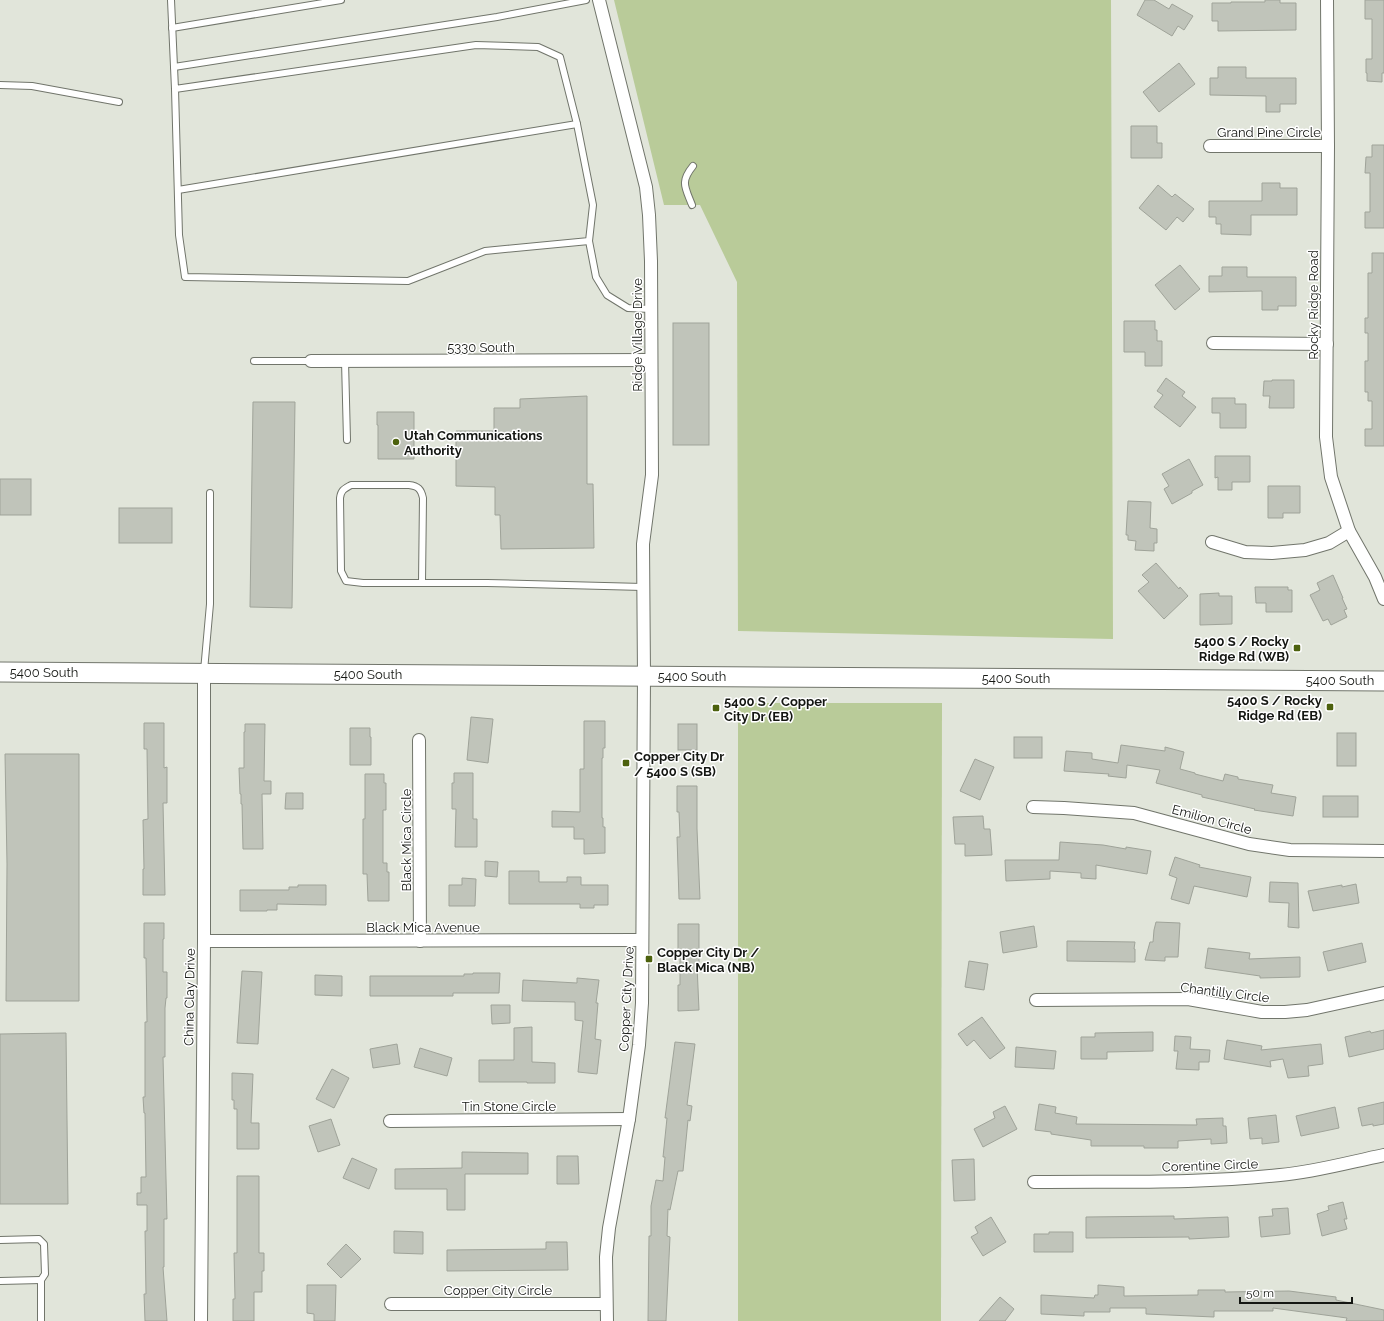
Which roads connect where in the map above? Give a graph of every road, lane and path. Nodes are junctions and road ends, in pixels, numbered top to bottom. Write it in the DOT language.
graph roads {
  1 [pos="171,0"];
  2 [pos="341,0"];
  3 [pos="586,0"];
  4 [pos="599,0"];
  5 [pos="1327,0"];
  6 [pos="172,28"];
  7 [pos="174,67"];
  8 [pos="0,85"];
  9 [pos="175,89"];
  10 [pos="119,102"];
  11 [pos="577,124"];
  12 [pos="1210,146"];
  13 [pos="1328,146"];
  14 [pos="693,166"];
  15 [pos="178,190"];
  16 [pos="692,205"];
  17 [pos="589,241"];
  18 [pos="651,308"];
  19 [pos="1213,343"];
  20 [pos="1327,344"];
  21 [pos="651,360"];
  22 [pos="254,361"];
  23 [pos="311,361"];
  24 [pos="345,361"];
  25 [pos="347,440"];
  26 [pos="210,493"];
  27 [pos="1349,531"];
  28 [pos="1212,542"];
  29 [pos="422,583"];
  30 [pos="643,587"];
  31 [pos="1384,598"];
  32 [pos="0,672"];
  33 [pos="204,673"];
  34 [pos="644,676"];
  35 [pos="1384,680"];
  36 [pos="419,740"];
  37 [pos="1033,807"];
  38 [pos="1384,851"];
  39 [pos="420,940"];
  40 [pos="642,940"];
  41 [pos="204,941"];
  42 [pos="1384,993"];
  43 [pos="1036,1000"];
  44 [pos="629,1119"];
  45 [pos="390,1121"];
  46 [pos="1384,1155"];
  47 [pos="1034,1182"];
  48 [pos="0,1240"];
  49 [pos="40,1280"];
  50 [pos="0,1281"];
  51 [pos="391,1304"];
  52 [pos="606,1304"];
  53 [pos="41,1321"];
  54 [pos="201,1321"];
  55 [pos="606,1321"];
  1 -- 6 [label="lane"];
  2 -- 6 [label="lane"];
  3 -- 7 [label="lane"];
  4 -- 18 [label="street, Ridge Village Drive"];
  5 -- 13 [label="street, Rocky Ridge Road"];
  6 -- 7 [label="lane"];
  7 -- 9 [label="lane"];
  8 -- 10 [label="lane"];
  9 -- 11 [label="lane"];
  9 -- 15 [label="lane"];
  11 -- 15 [label="lane"];
  11 -- 17 [label="lane"];
  12 -- 13 [label="street, Grand Pine Circle"];
  13 -- 20 [label="street, Rocky Ridge Road"];
  14 -- 16 [label="lane"];
  15 -- 17 [label="lane"];
  17 -- 18 [label="lane"];
  18 -- 21 [label="street, Ridge Village Drive"];
  19 -- 20 [label="street"];
  20 -- 27 [label="street, Rocky Ridge Road"];
  21 -- 24 [label="street, 5330 South"];
  21 -- 30 [label="street, Ridge Village Drive"];
  22 -- 23 [label="lane"];
  23 -- 24 [label="street, 5330 South"];
  24 -- 25 [label="lane"];
  26 -- 33 [label="lane"];
  27 -- 28 [label="street"];
  27 -- 31 [label="street, Rocky Ridge Road"];
  29 -- 29 [label="lane"];
  29 -- 30 [label="lane"];
  30 -- 34 [label="street, Ridge Village Drive"];
  32 -- 33 [label="main road, 5400 South"];
  33 -- 34 [label="main road, 5400 South"];
  33 -- 41 [label="street, China Clay Drive"];
  34 -- 35 [label="main road, 5400 South"];
  34 -- 40 [label="street, Copper City Drive"];
  36 -- 39 [label="street, Black Mica Circle"];
  37 -- 38 [label="street, Emilion Circle"];
  39 -- 40 [label="street, Black Mica Avenue"];
  39 -- 41 [label="street, Black Mica Avenue"];
  40 -- 44 [label="street, Copper City Drive"];
  41 -- 54 [label="street, China Clay Drive"];
  42 -- 43 [label="street, Chantilly Circle"];
  44 -- 45 [label="street, Tin Stone Circle"];
  44 -- 52 [label="street, Copper City Drive"];
  46 -- 47 [label="street, Corentine Circle"];
  48 -- 49 [label="lane"];
  49 -- 50 [label="lane"];
  49 -- 53 [label="lane"];
  51 -- 52 [label="street, Copper City Circle"];
  52 -- 55 [label="street, Copper City Drive"];
}
